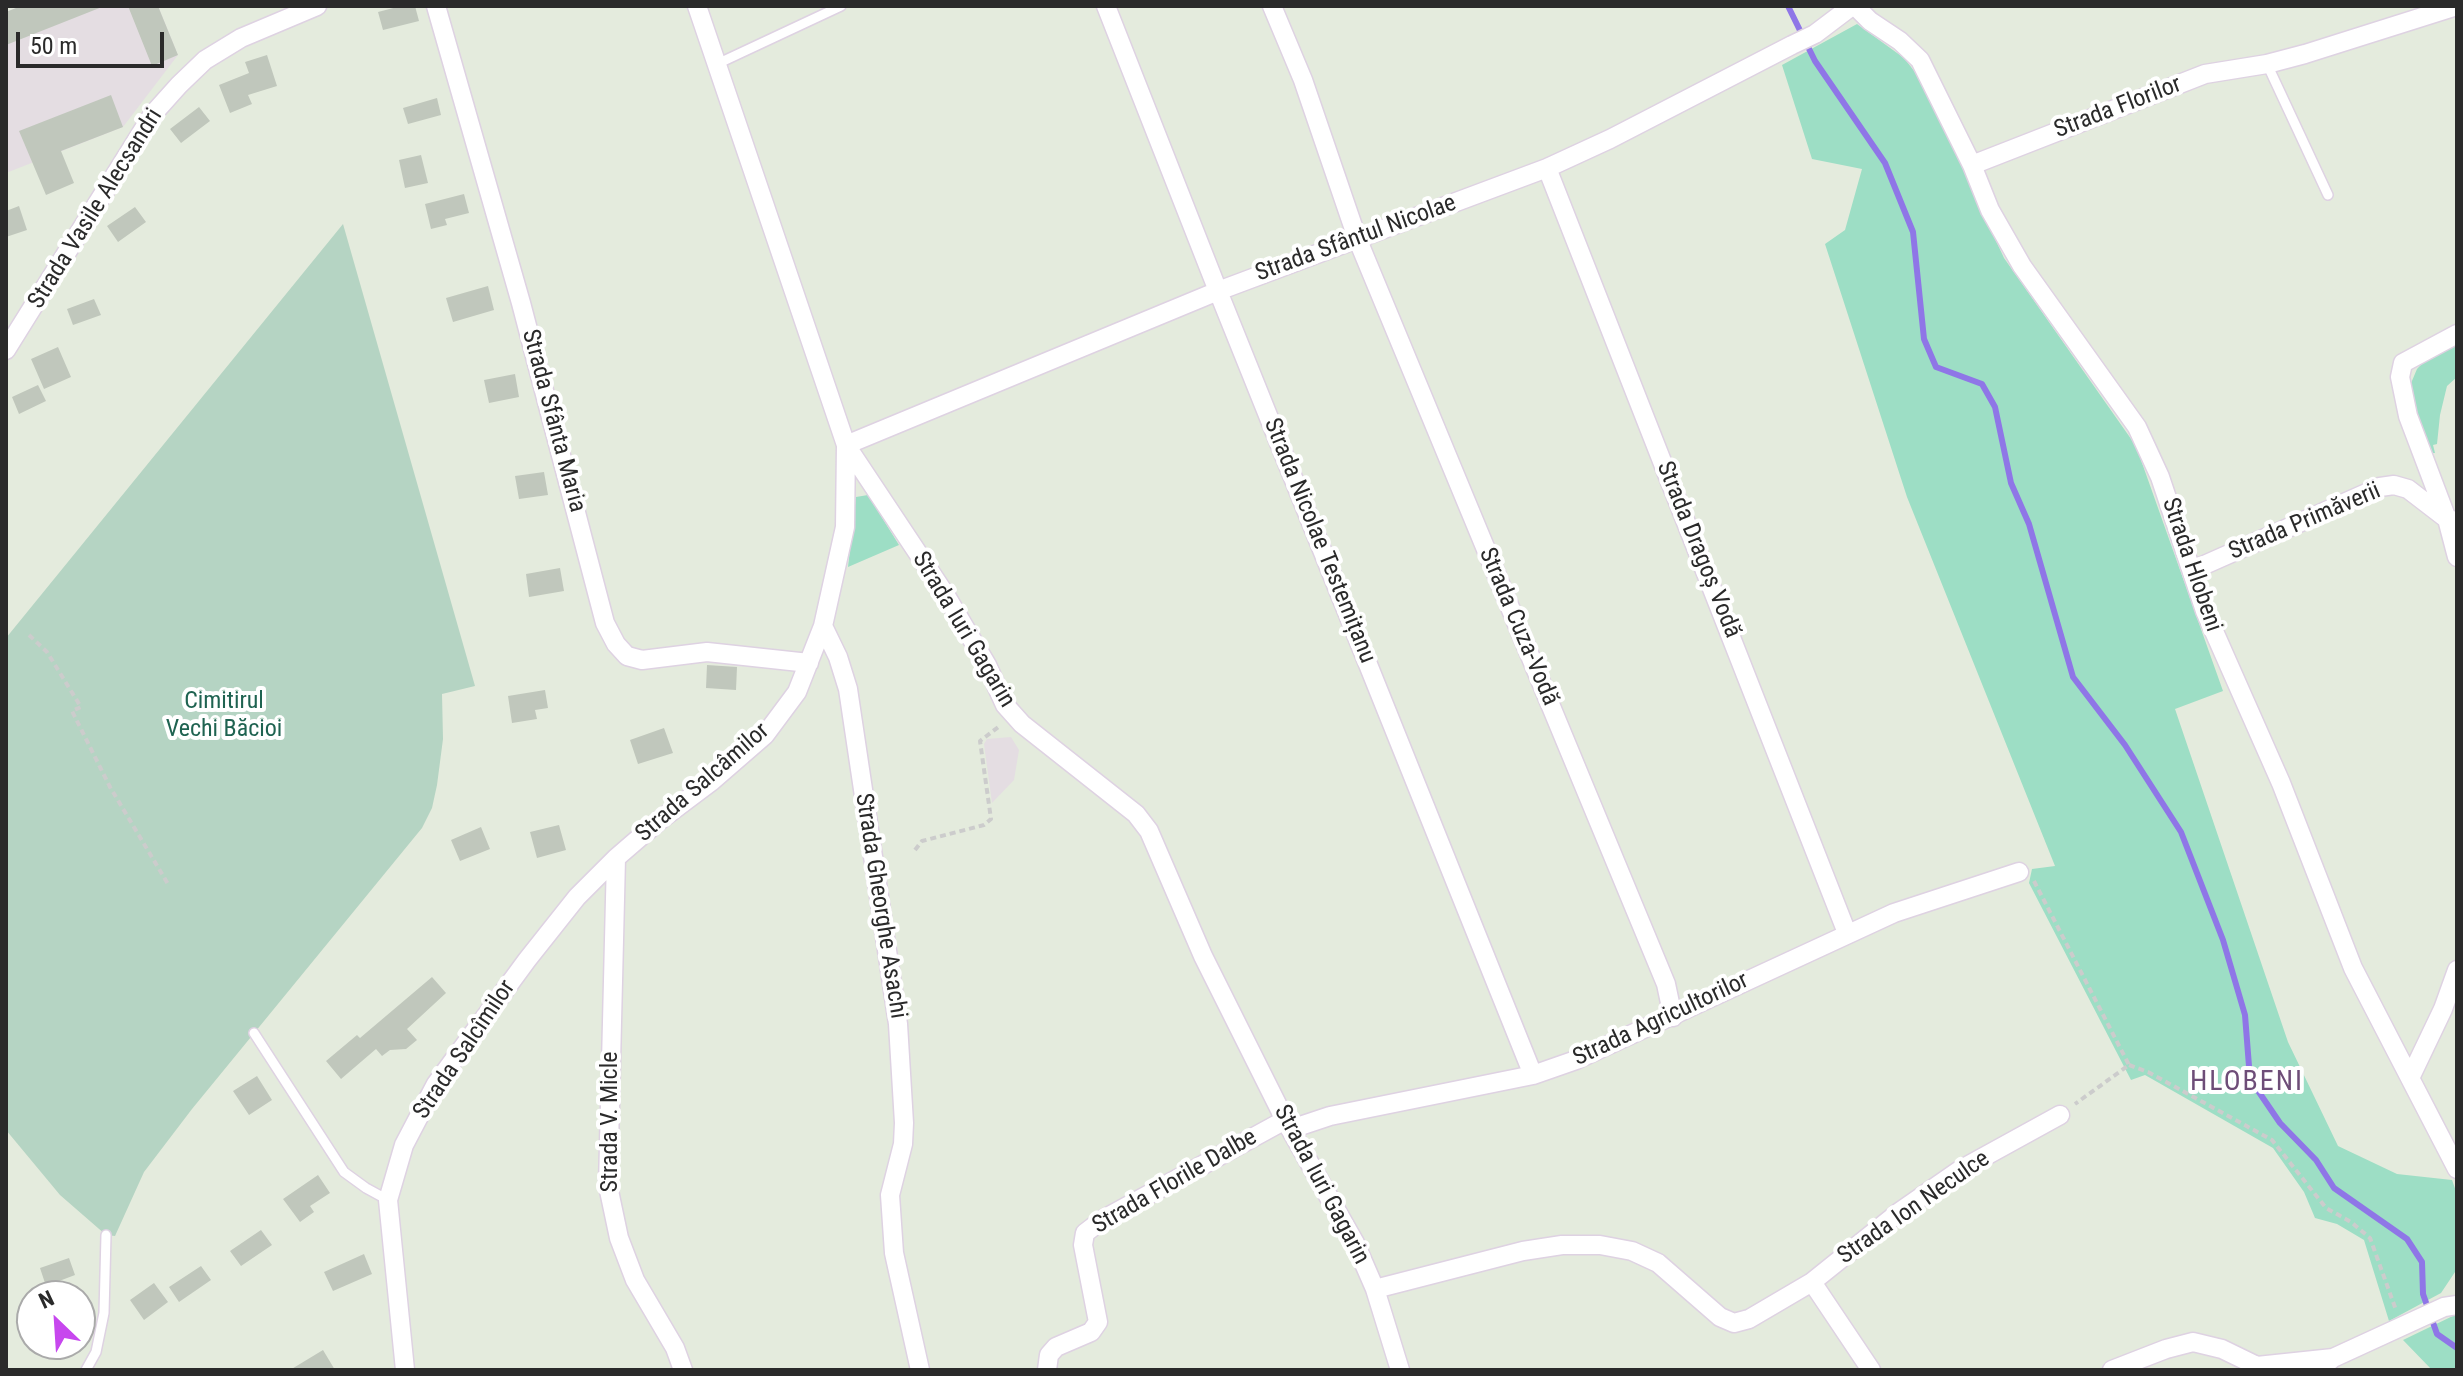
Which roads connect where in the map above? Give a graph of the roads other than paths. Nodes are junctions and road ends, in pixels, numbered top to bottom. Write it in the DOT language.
graph roads {
  1 [pos="317,6"];
  2 [pos="436,6"];
  3 [pos="697,6"];
  4 [pos="841,6"];
  5 [pos="1106,6"];
  6 [pos="1272,6"];
  7 [pos="1853,6"];
  8 [pos="2457,6"];
  9 [pos="717,64"];
  10 [pos="2267,64"];
  11 [pos="1972,165"];
  12 [pos="1547,168"];
  13 [pos="2328,195"];
  14 [pos="1357,238"];
  15 [pos="1218,291"];
  16 [pos="2457,334"];
  17 [pos="6,350"];
  18 [pos="846,445"];
  19 [pos="2452,520"];
  20 [pos="2457,557"];
  21 [pos="2193,570"];
  22 [pos="823,626"];
  23 [pos="809,663"];
  24 [pos="616,858"];
  25 [pos="2019,872"];
  26 [pos="1847,933"];
  27 [pos="2457,970"];
  28 [pos="1673,1017"];
  29 [pos="254,1033"];
  30 [pos="1533,1075"];
  31 [pos="2411,1076"];
  32 [pos="2060,1115"];
  33 [pos="1288,1124"];
  34 [pos="2457,1169"];
  35 [pos="388,1200"];
  36 [pos="106,1235"];
  37 [pos="1812,1282"];
  38 [pos="1375,1289"];
  39 [pos="2457,1292"];
  40 [pos="2448,1307"];
  41 [pos="2327,1364"];
  42 [pos="2260,1368"];
  43 [pos="86,1370"];
  44 [pos="405,1370"];
  45 [pos="683,1370"];
  46 [pos="920,1370"];
  47 [pos="1047,1370"];
  48 [pos="1400,1370"];
  49 [pos="1871,1370"];
  50 [pos="2112,1370"];
  1 -- 17 [label="street, Strada Vasile Alecsandri"];
  2 -- 23 [label="street, Strada Sfânta Maria"];
  3 -- 9 [label="street, Strada Iuri Gagarin"];
  4 -- 9 [label="lane"];
  5 -- 15 [label="street, Strada Nicolae Testemițanu"];
  6 -- 14 [label="street, Strada Cuza-Vodă"];
  7 -- 11 [label="street, Strada Hlobeni"];
  7 -- 12 [label="street, Strada Sfântul Nicolae"];
  8 -- 10 [label="street, Strada Florilor"];
  9 -- 18 [label="street, Strada Iuri Gagarin"];
  10 -- 11 [label="street, Strada Florilor"];
  10 -- 13 [label="lane"];
  11 -- 21 [label="street, Strada Hlobeni"];
  12 -- 14 [label="street, Strada Sfântul Nicolae"];
  12 -- 26 [label="street, Strada Dragoș Vodă"];
  14 -- 15 [label="street, Strada Sfântul Nicolae"];
  14 -- 28 [label="street, Strada Cuza-Vodă"];
  15 -- 18 [label="street, Strada Sfântul Nicolae"];
  15 -- 30 [label="street, Strada Nicolae Testemițanu"];
  16 -- 19 [label="street"];
  18 -- 22 [label="street"];
  18 -- 33 [label="street, Strada Iuri Gagarin"];
  19 -- 20 [label="street"];
  19 -- 21 [label="street, Strada Primăverii"];
  21 -- 31 [label="street, Strada Hlobeni"];
  22 -- 23 [label="street"];
  22 -- 46 [label="street, Strada Gheorghe Asachi"];
  23 -- 24 [label="street, Strada Salcâmilor"];
  24 -- 35 [label="street, Strada Salcîmilor"];
  24 -- 45 [label="street, Strada V. Micle"];
  25 -- 26 [label="street, Strada Agricultorilor"];
  26 -- 28 [label="street, Strada Agricultorilor"];
  27 -- 31 [label="street"];
  28 -- 30 [label="street, Strada Agricultorilor"];
  29 -- 35 [label="lane"];
  30 -- 33 [label="street, Strada Agricultorilor"];
  31 -- 34 [label="street, Strada Hlobeni"];
  32 -- 37 [label="street, Strada Ion Neculce"];
  33 -- 38 [label="street, Strada Iuri Gagarin"];
  33 -- 47 [label="street, Strada Florile Dalbe"];
  35 -- 44 [label="street, Strada Salcîmilor"];
  36 -- 43 [label="lane"];
  37 -- 38 [label="street, Strada Ion Neculce"];
  37 -- 49 [label="street"];
  38 -- 48 [label="street, Strada Iuri Gagarin"];
  39 -- 40 [label="street"];
  40 -- 41 [label="street"];
  41 -- 42 [label="street"];
  42 -- 50 [label="street"];
}
